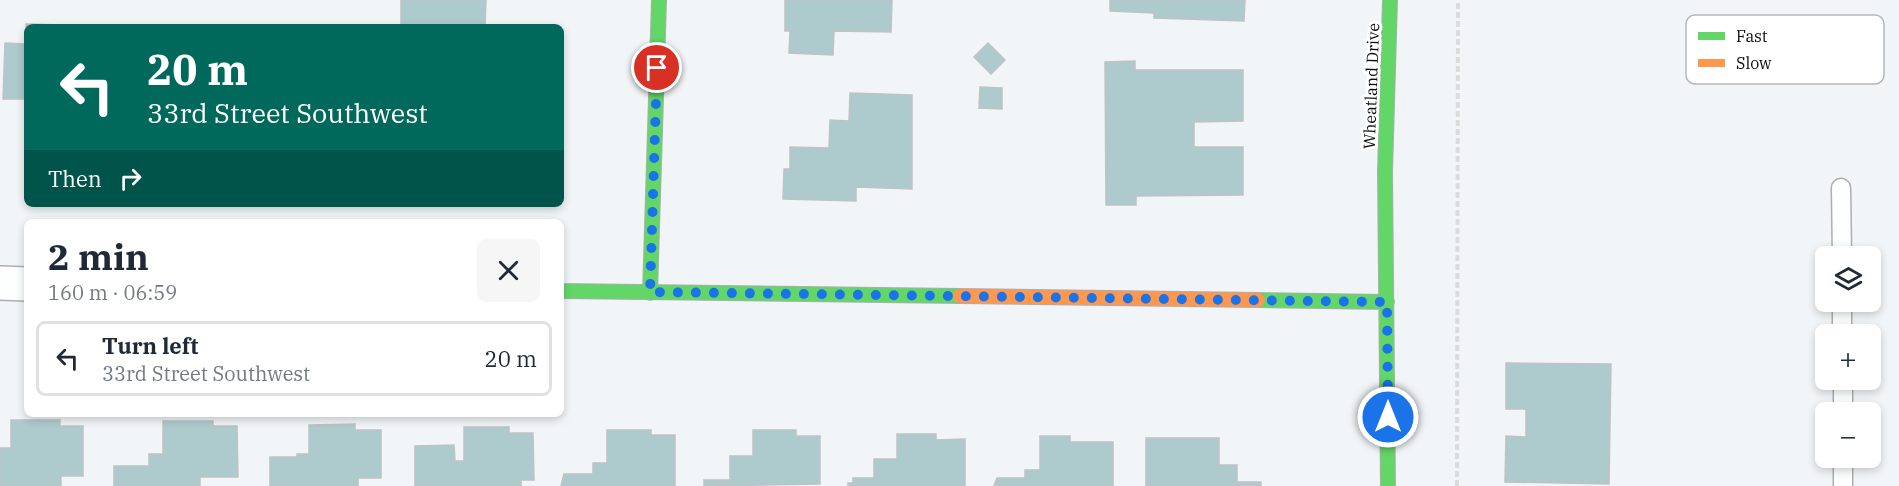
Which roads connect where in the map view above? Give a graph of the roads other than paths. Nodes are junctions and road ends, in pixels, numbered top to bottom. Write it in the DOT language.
graph roads {
  1 [pos="659,0"];
  2 [pos="1390,0"];
  3 [pos="1841,188"];
  4 [pos="1842,246"];
  5 [pos="0,284"];
  6 [pos="24,284"];
  7 [pos="564,291"];
  8 [pos="650,292"];
  9 [pos="1387,302"];
  10 [pos="1843,468"];
  11 [pos="1388,486"];
  12 [pos="1843,486"];
  1 -- 8 [label="street"];
  2 -- 9 [label="street, Wheatland Drive"];
  3 -- 4 [label="lane"];
  5 -- 6 [label="street"];
  7 -- 8 [label="street"];
  8 -- 9 [label="street"];
  9 -- 11 [label="street, Wheatland Drive"];
  10 -- 12 [label="lane"];
}
